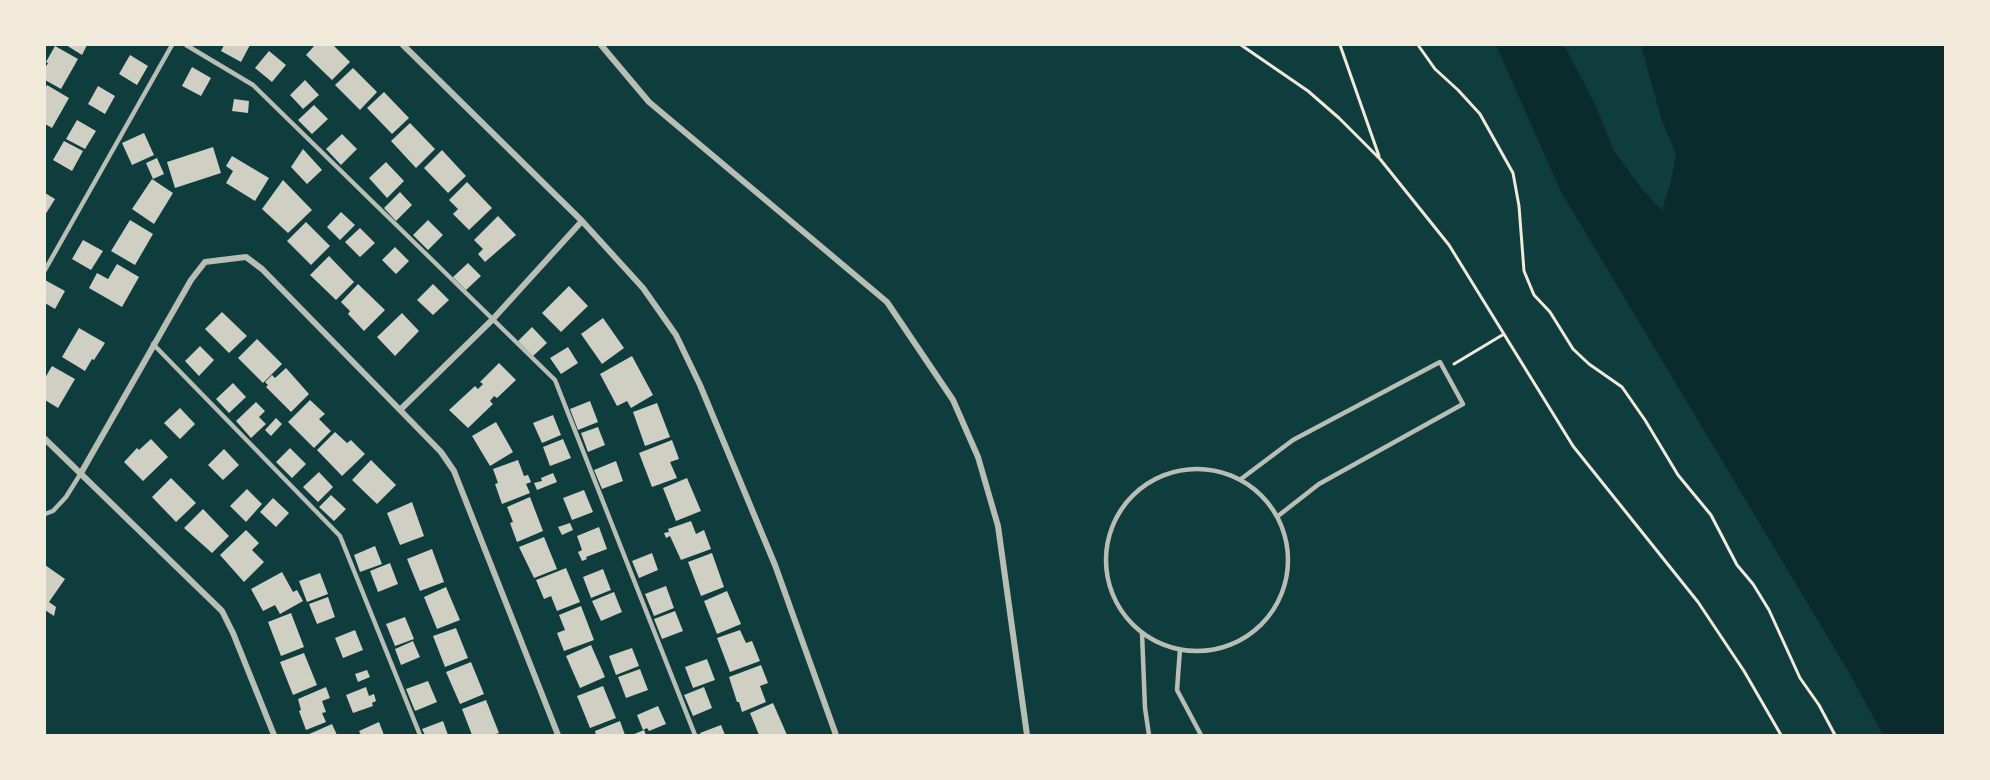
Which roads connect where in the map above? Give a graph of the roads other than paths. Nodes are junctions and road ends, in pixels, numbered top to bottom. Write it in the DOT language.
graph roads {
  1 [pos="172,45"];
  2 [pos="186,45"];
  3 [pos="403,45"];
  4 [pos="601,45"];
  5 [pos="582,221"];
  6 [pos="45,270"];
  7 [pos="493,319"];
  8 [pos="153,344"];
  9 [pos="400,410"];
  10 [pos="45,439"];
  11 [pos="81,473"];
  12 [pos="1241,479"];
  13 [pos="45,514"];
  14 [pos="1278,516"];
  15 [pos="1142,633"];
  16 [pos="1180,649"];
  17 [pos="274,735"];
  18 [pos="420,735"];
  19 [pos="558,735"];
  20 [pos="695,735"];
  21 [pos="836,735"];
  22 [pos="1027,735"];
  23 [pos="1149,735"];
  24 [pos="1201,735"];
  1 -- 6 [label="lane"];
  2 -- 7 [label="lane"];
  3 -- 5 [label="street"];
  4 -- 22 [label="street"];
  5 -- 7 [label="street"];
  5 -- 21 [label="street"];
  7 -- 9 [label="street"];
  7 -- 20 [label="lane"];
  8 -- 9 [label="street"];
  8 -- 11 [label="street"];
  8 -- 18 [label="lane"];
  9 -- 19 [label="street"];
  10 -- 11 [label="street"];
  11 -- 13 [label="lane"];
  11 -- 17 [label="street"];
  12 -- 14 [label="lane"];
  12 -- 14 [label="lane"];
  12 -- 15 [label="lane"];
  14 -- 16 [label="lane"];
  15 -- 16 [label="lane"];
  15 -- 23 [label="lane"];
  16 -- 24 [label="lane"];
}
